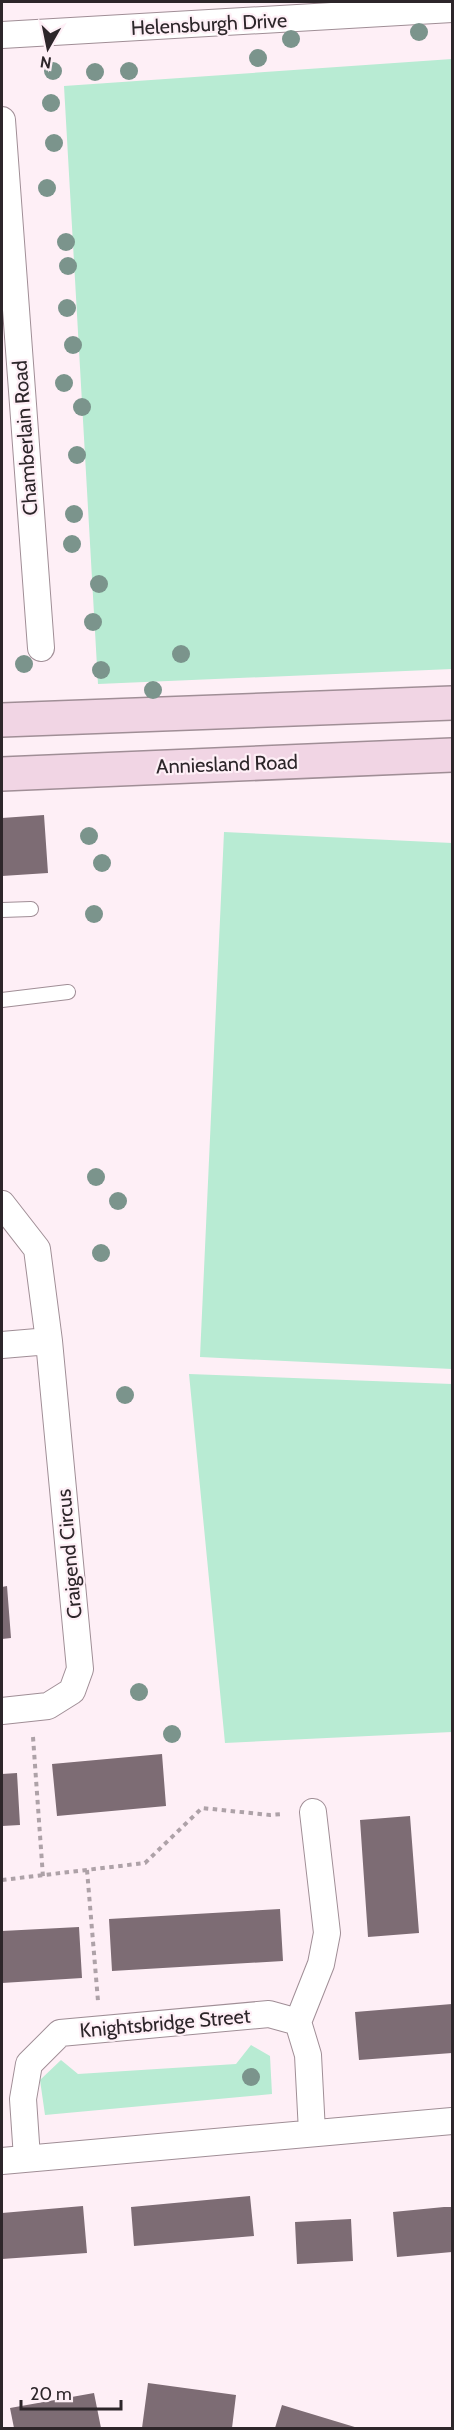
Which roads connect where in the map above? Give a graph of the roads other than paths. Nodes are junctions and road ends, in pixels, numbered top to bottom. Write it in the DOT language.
graph roads {
  1 [pos="453,9"];
  2 [pos="2,35"];
  3 [pos="2,120"];
  4 [pos="40,648"];
  5 [pos="453,703"];
  6 [pos="2,720"];
  7 [pos="453,755"];
  8 [pos="2,774"];
  9 [pos="31,909"];
  10 [pos="2,910"];
  11 [pos="68,992"];
  12 [pos="2,1000"];
  13 [pos="2,1204"];
  14 [pos="49,1341"];
  15 [pos="2,1345"];
  16 [pos="2,1711"];
  17 [pos="313,1812"];
  18 [pos="298,2022"];
  19 [pos="453,2121"];
  20 [pos="312,2132"];
  21 [pos="27,2158"];
  22 [pos="2,2161"];
  1 -- 2 [label="street, Helensburgh Drive"];
  3 -- 4 [label="street, Chamberlain Road"];
  5 -- 6 [label="street"];
  7 -- 8 [label="street, Anniesland Road"];
  9 -- 10 [label="lane"];
  11 -- 12 [label="lane"];
  13 -- 14 [label="street, Craigend Circus"];
  14 -- 15 [label="street"];
  14 -- 16 [label="street, Craigend Circus"];
  17 -- 18 [label="street"];
  18 -- 20 [label="street"];
  18 -- 21 [label="street, Knightsbridge Street"];
  19 -- 20 [label="street"];
  20 -- 21 [label="street"];
  21 -- 22 [label="street"];
}
